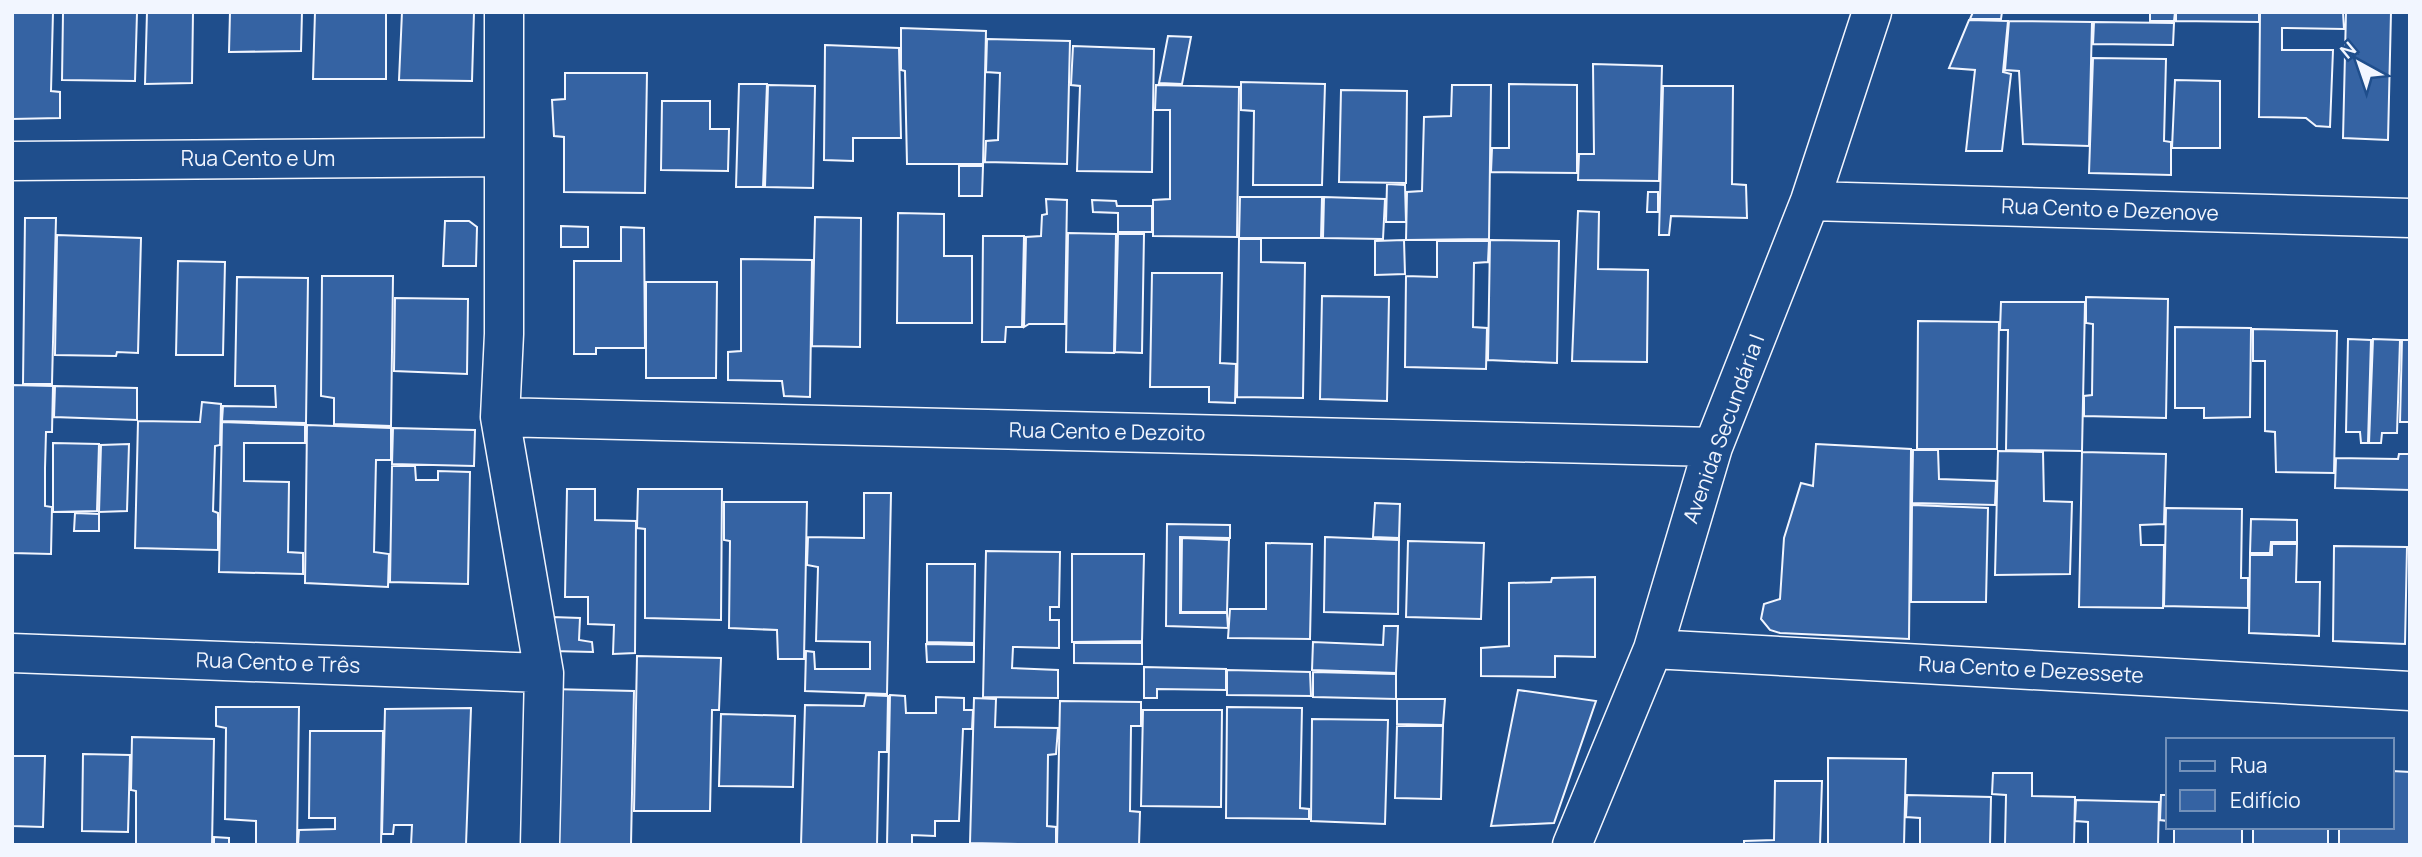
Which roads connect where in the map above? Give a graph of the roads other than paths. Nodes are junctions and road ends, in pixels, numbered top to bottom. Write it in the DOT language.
graph roads {
  1 [pos="504,12"];
  2 [pos="1872,12"];
  3 [pos="505,157"];
  4 [pos="12,161"];
  5 [pos="1810,201"];
  6 [pos="2410,218"];
  7 [pos="500,417"];
  8 [pos="1713,447"];
  9 [pos="1653,649"];
  10 [pos="12,653"];
  11 [pos="544,673"];
  12 [pos="2410,691"];
  13 [pos="540,845"];
  14 [pos="1572,845"];
  1 -- 3 [label="street"];
  2 -- 5 [label="street, Avenida Secundária I"];
  3 -- 4 [label="street, Rua Cento e Um"];
  3 -- 7 [label="street"];
  5 -- 6 [label="street, Rua Cento e Dezenove"];
  5 -- 8 [label="street, Avenida Secundária I"];
  7 -- 8 [label="street, Rua Cento e Dezoito"];
  7 -- 11 [label="street"];
  8 -- 9 [label="street, Avenida Secundária I"];
  9 -- 12 [label="street, Rua Cento e Dezessete"];
  9 -- 14 [label="street, Avenida Secundária I"];
  10 -- 11 [label="street, Rua Cento e Três"];
  11 -- 13 [label="street"];
}
